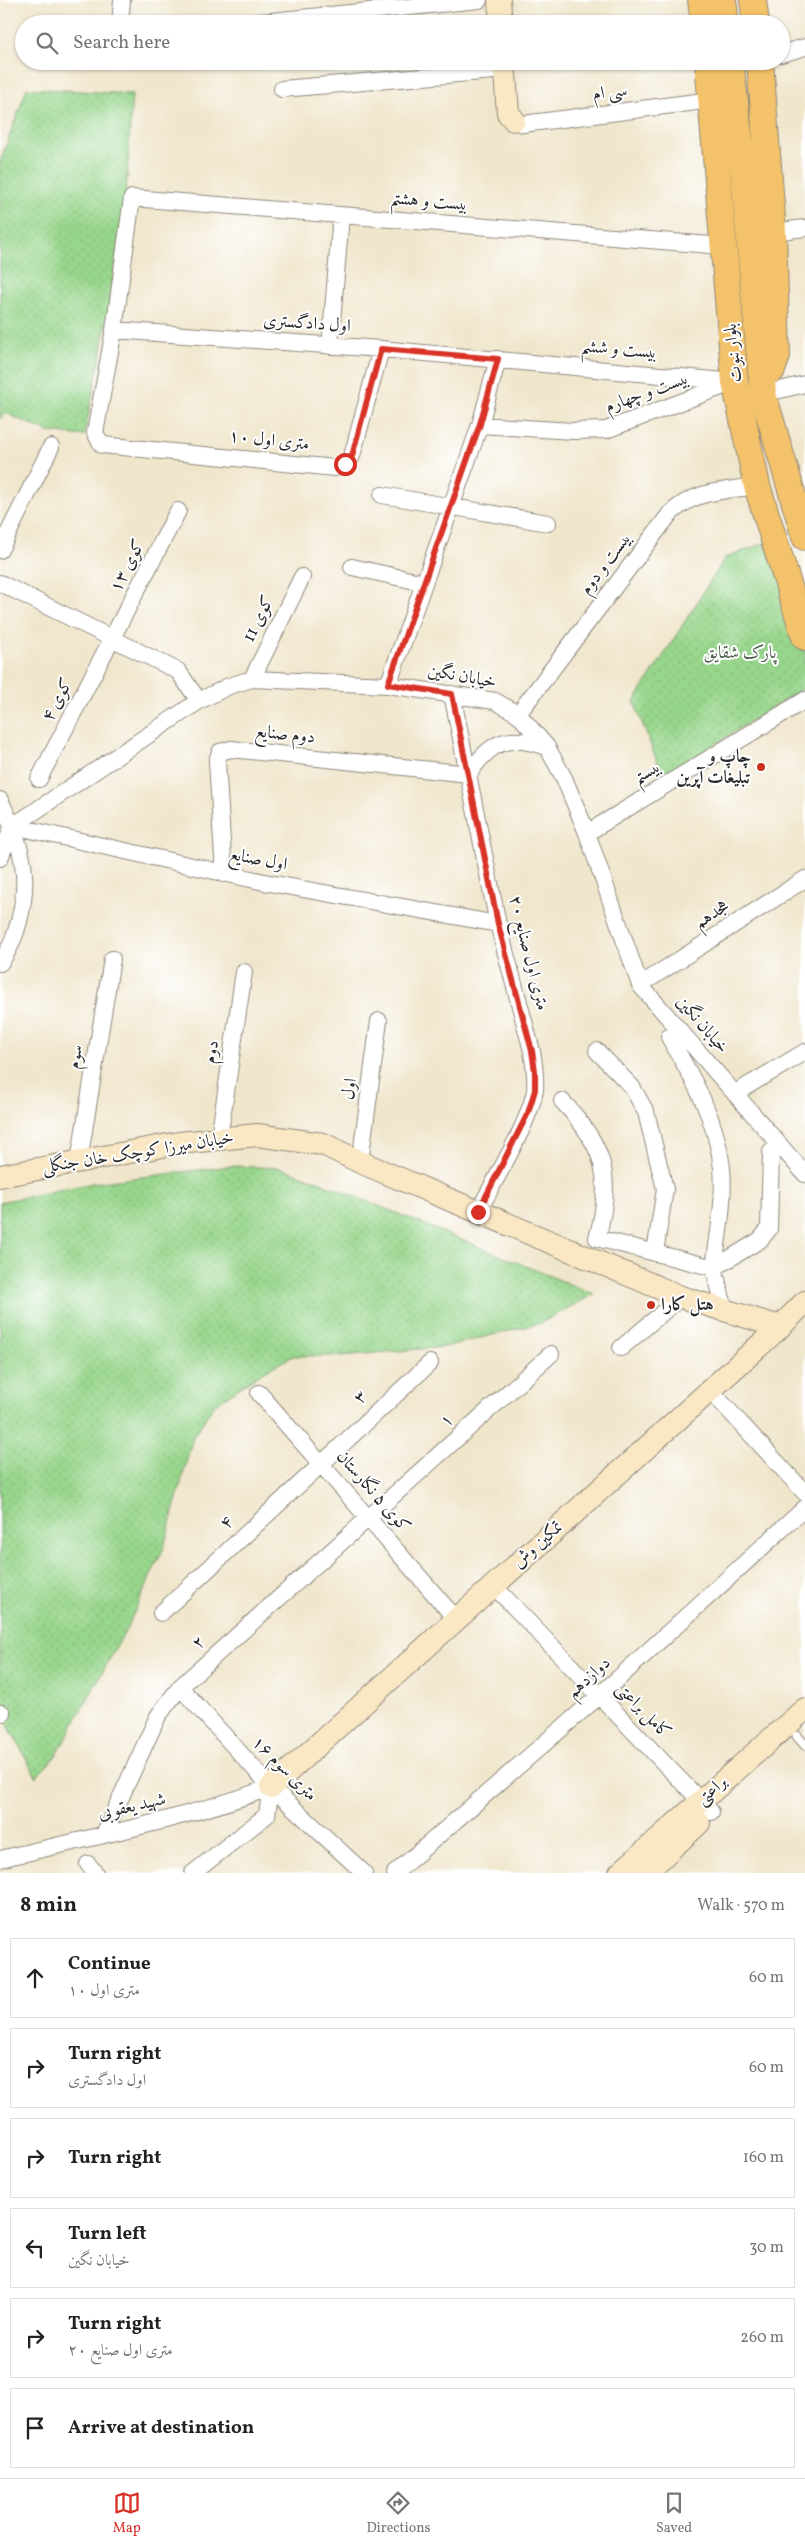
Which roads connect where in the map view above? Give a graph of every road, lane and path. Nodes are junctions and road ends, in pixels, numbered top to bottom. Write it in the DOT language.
graph roads {
  1 [pos="122,0"];
  2 [pos="479,0"];
  3 [pos="498,0"];
  4 [pos="701,0"];
  5 [pos="723,0"];
  6 [pos="753,0"];
  7 [pos="121,15"];
  8 [pos="330,15"];
  9 [pos="500,15"];
  10 [pos="703,15"];
  11 [pos="725,15"];
  12 [pos="755,15"];
  13 [pos="805,47"];
  14 [pos="790,51"];
  15 [pos="460,70"];
  16 [pos="505,70"];
  17 [pos="709,70"];
  18 [pos="731,70"];
  19 [pos="761,70"];
  20 [pos="282,90"];
  21 [pos="712,100"];
  22 [pos="514,120"];
  23 [pos="341,215"];
  24 [pos="805,228"];
  25 [pos="773,232"];
  26 [pos="724,246"];
  27 [pos="114,330"];
  28 [pos="330,346"];
  29 [pos="381,349"];
  30 [pos="498,359"];
  31 [pos="735,382"];
  32 [pos="805,384"];
  33 [pos="763,394"];
  34 [pos="480,424"];
  35 [pos="51,447"];
  36 [pos="757,486"];
  37 [pos="382,495"];
  38 [pos="800,500"];
  39 [pos="450,508"];
  40 [pos="178,511"];
  41 [pos="548,523"];
  42 [pos="805,537"];
  43 [pos="0,550"];
  44 [pos="352,567"];
  45 [pos="302,577"];
  46 [pos="0,583"];
  47 [pos="424,584"];
  48 [pos="805,637"];
  49 [pos="113,638"];
  50 [pos="252,679"];
  51 [pos="388,684"];
  52 [pos="452,694"];
  53 [pos="805,700"];
  54 [pos="199,702"];
  55 [pos="518,714"];
  56 [pos="547,747"];
  57 [pos="469,774"];
  58 [pos="39,780"];
  59 [pos="0,800"];
  60 [pos="13,826"];
  61 [pos="587,833"];
  62 [pos="0,858"];
  63 [pos="224,874"];
  64 [pos="805,879"];
  65 [pos="498,924"];
  66 [pos="112,959"];
  67 [pos="0,963"];
  68 [pos="244,972"];
  69 [pos="640,985"];
  70 [pos="379,1021"];
  71 [pos="669,1037"];
  72 [pos="597,1051"];
  73 [pos="805,1052"];
  74 [pos="735,1093"];
  75 [pos="562,1101"];
  76 [pos="219,1138"];
  77 [pos="771,1152"];
  78 [pos="79,1162"];
  79 [pos="360,1162"];
  80 [pos="805,1174"];
  81 [pos="0,1176"];
  82 [pos="478,1212"];
  83 [pos="655,1252"];
  84 [pos="714,1268"];
  85 [pos="681,1297"];
  86 [pos="805,1302"];
  87 [pos="725,1310"];
  88 [pos="780,1327"];
  89 [pos="622,1348"];
  90 [pos="551,1354"];
  91 [pos="430,1363"];
  92 [pos="710,1390"];
  93 [pos="260,1392"];
  94 [pos="320,1463"];
  95 [pos="805,1492"];
  96 [pos="805,1508"];
  97 [pos="369,1519"];
  98 [pos="493,1585"];
  99 [pos="161,1613"];
  100 [pos="456,1619"];
  101 [pos="180,1687"];
  102 [pos="599,1696"];
  103 [pos="805,1709"];
  104 [pos="802,1737"];
  105 [pos="271,1787"];
  106 [pos="706,1806"];
  107 [pos="104,1834"];
  108 [pos="0,1859"];
  109 [pos="193,1873"];
  110 [pos="364,1873"];
  111 [pos="395,1873"];
  112 [pos="620,1873"];
  113 [pos="645,1873"];
  1 -- 7 [label="street"];
  2 -- 8 [label="street"];
  3 -- 9 [label="street"];
  4 -- 10 [label="main road"];
  5 -- 11 [label="main road"];
  6 -- 12 [label="main road"];
  13 -- 14 [label="street"];
  15 -- 20 [label="street"];
  16 -- 22 [label="street"];
  17 -- 21 [label="main road, بلوار نبوت"];
  18 -- 33 [label="main road, بلوار نبوت"];
  19 -- 25 [label="main road"];
  21 -- 22 [label="street, سی ام"];
  21 -- 26 [label="main road, بلوار نبوت"];
  23 -- 26 [label="street, بیست و هشتم"];
  23 -- 27 [label="street, بیست و هشتم"];
  23 -- 28 [label="street"];
  24 -- 25 [label="street"];
  25 -- 33 [label="main road"];
  26 -- 31 [label="main road, بلوار نبوت"];
  27 -- 28 [label="street, اول دادگستری"];
  27 -- 29 [label="street, ۱۰ متری اول"];
  28 -- 29 [label="street, اول دادگستری"];
  29 -- 30 [label="street, اول دادگستری"];
  30 -- 31 [label="street, بیست و ششم"];
  30 -- 34 [label="street"];
  31 -- 34 [label="street, بیست و چهارم"];
  31 -- 36 [label="main road, بلوار نبوت"];
  32 -- 33 [label="street"];
  33 -- 38 [label="main road, بلوار نبوت"];
  34 -- 39 [label="street"];
  35 -- 43 [label="street"];
  36 -- 48 [label="main road, بلوار نبوت"];
  36 -- 55 [label="street, بیست و دوم"];
  37 -- 39 [label="street"];
  38 -- 42 [label="main road, بلوار نبوت"];
  39 -- 41 [label="street"];
  39 -- 47 [label="street"];
  40 -- 49 [label="street, کوی ۱۳"];
  44 -- 47 [label="street"];
  45 -- 50 [label="street, کوی 11"];
  46 -- 49 [label="street"];
  47 -- 51 [label="street"];
  49 -- 54 [label="street"];
  49 -- 58 [label="street, کوی ۴"];
  50 -- 51 [label="street, خیابان نگین"];
  50 -- 54 [label="street, خیابان نگین"];
  51 -- 52 [label="street, خیابان نگین"];
  52 -- 55 [label="street, خیابان نگین"];
  52 -- 57 [label="street, ۲۰ متری اول صنایع"];
  53 -- 61 [label="street, بیستم"];
  54 -- 60 [label="street, خیابان نگین"];
  55 -- 56 [label="street, خیابان نگین"];
  56 -- 57 [label="street"];
  56 -- 61 [label="street, خیابان نگین"];
  57 -- 63 [label="street, دوم صنایع"];
  57 -- 65 [label="street, ۲۰ متری اول صنایع"];
  59 -- 60 [label="street"];
  60 -- 62 [label="street"];
  60 -- 63 [label="street, اول صنایع"];
  60 -- 67 [label="street"];
  61 -- 69 [label="street, خیابان نگین"];
  63 -- 65 [label="street, اول صنایع"];
  64 -- 69 [label="street, هجدهم"];
  65 -- 82 [label="street, ۲۰ متری اول صنایع"];
  66 -- 78 [label="street, سوم"];
  68 -- 76 [label="street, دوم"];
  69 -- 74 [label="street, خیابان نگین"];
  70 -- 79 [label="street, اول"];
  71 -- 84 [label="street"];
  72 -- 83 [label="street"];
  73 -- 74 [label="street"];
  74 -- 80 [label="street, خیابان نگین"];
  75 -- 83 [label="street"];
  76 -- 78 [label="street, خیابان میرزا کوچک خان جنگلی"];
  76 -- 79 [label="street, خیابان میرزا کوچک خان جنگلی"];
  77 -- 84 [label="street"];
  78 -- 81 [label="street, خیابان میرزا کوچک خان جنگلی"];
  79 -- 82 [label="street, خیابان میرزا کوچک خان جنگلی"];
  82 -- 85 [label="street, خیابان میرزا کوچک خان جنگلی"];
  83 -- 84 [label="street"];
  84 -- 87 [label="street"];
  85 -- 87 [label="street, خیابان میرزا کوچک خان جنگلی"];
  85 -- 89 [label="street"];
  86 -- 88 [label="street, تمکین وش"];
  87 -- 88 [label="street, خیابان میرزا کوچک خان جنگلی"];
  88 -- 92 [label="street, تمکین وش"];
  90 -- 97 [label="street, ۱"];
  91 -- 94 [label="street, ۳"];
  92 -- 95 [label="street"];
  92 -- 98 [label="street, تمکین وش"];
  93 -- 94 [label="street, کوی ۵ نگارستان"];
  94 -- 97 [label="street, کوی ۵ نگارستان"];
  94 -- 99 [label="street, ۴"];
  96 -- 102 [label="street, دوازدهم"];
  97 -- 100 [label="street, کوی ۵ نگارستان"];
  97 -- 101 [label="street, ۲"];
  98 -- 100 [label="street, تمکین وش"];
  98 -- 102 [label="street, کامل براعتی"];
  100 -- 105 [label="street, تمکین وش"];
  101 -- 105 [label="street, ۱۶ متری سوم"];
  101 -- 107 [label="street, ۲"];
  102 -- 106 [label="street, کامل براعتی"];
  102 -- 111 [label="street, دوازدهم"];
  103 -- 106 [label="street, براعتی"];
  104 -- 106 [label="street, براعتی"];
  105 -- 107 [label="street, شهید یعقوبی"];
  105 -- 109 [label="street"];
  105 -- 110 [label="street, ۱۶ متری سوم"];
  106 -- 112 [label="street, براعتی"];
  106 -- 113 [label="street, براعتی"];
  107 -- 108 [label="street, شهید یعقوبی"];
}
